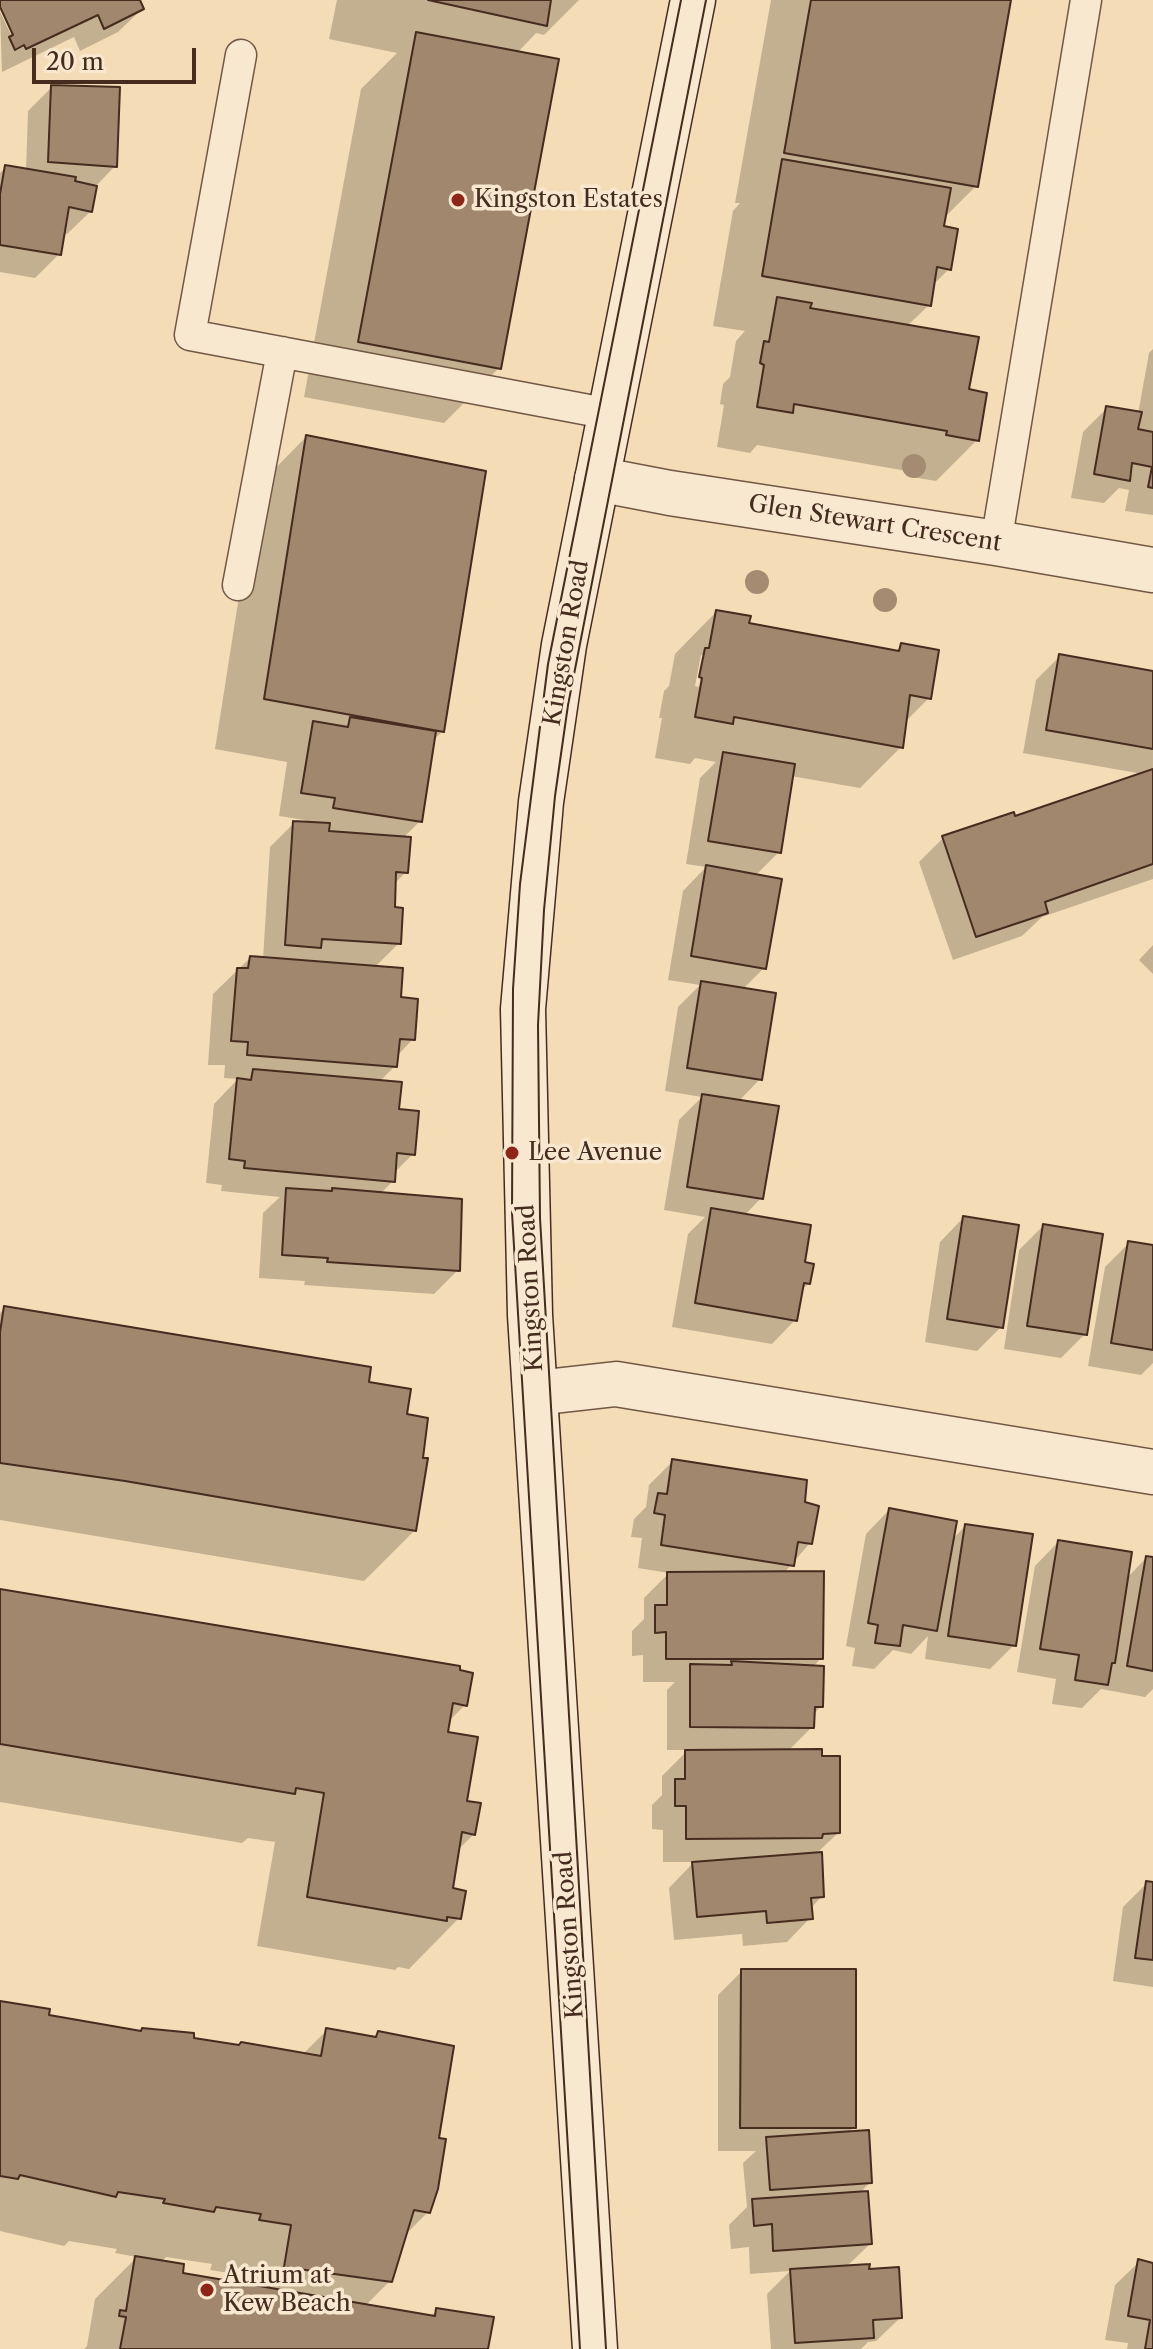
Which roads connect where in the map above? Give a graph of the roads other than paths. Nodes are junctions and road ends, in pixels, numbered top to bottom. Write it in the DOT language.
graph roads {
  1 [pos="693,0"];
  2 [pos="1086,0"];
  3 [pos="241,55"];
  4 [pos="282,352"];
  5 [pos="610,414"];
  6 [pos="597,479"];
  7 [pos="996,543"];
  8 [pos="1153,570"];
  9 [pos="238,585"];
  10 [pos="536,1393"];
  11 [pos="1153,1472"];
  12 [pos="595,2349"];
  1 -- 5 [label="main road, Kingston Road"];
  2 -- 7 [label="lane"];
  3 -- 4 [label="lane"];
  4 -- 5 [label="lane"];
  4 -- 9 [label="lane"];
  5 -- 6 [label="main road, Kingston Road"];
  6 -- 7 [label="main road, Glen Stewart Crescent"];
  6 -- 10 [label="main road, Kingston Road"];
  7 -- 8 [label="main road, Glen Stewart Crescent"];
  10 -- 11 [label="main road"];
  10 -- 12 [label="main road, Kingston Road"];
}
